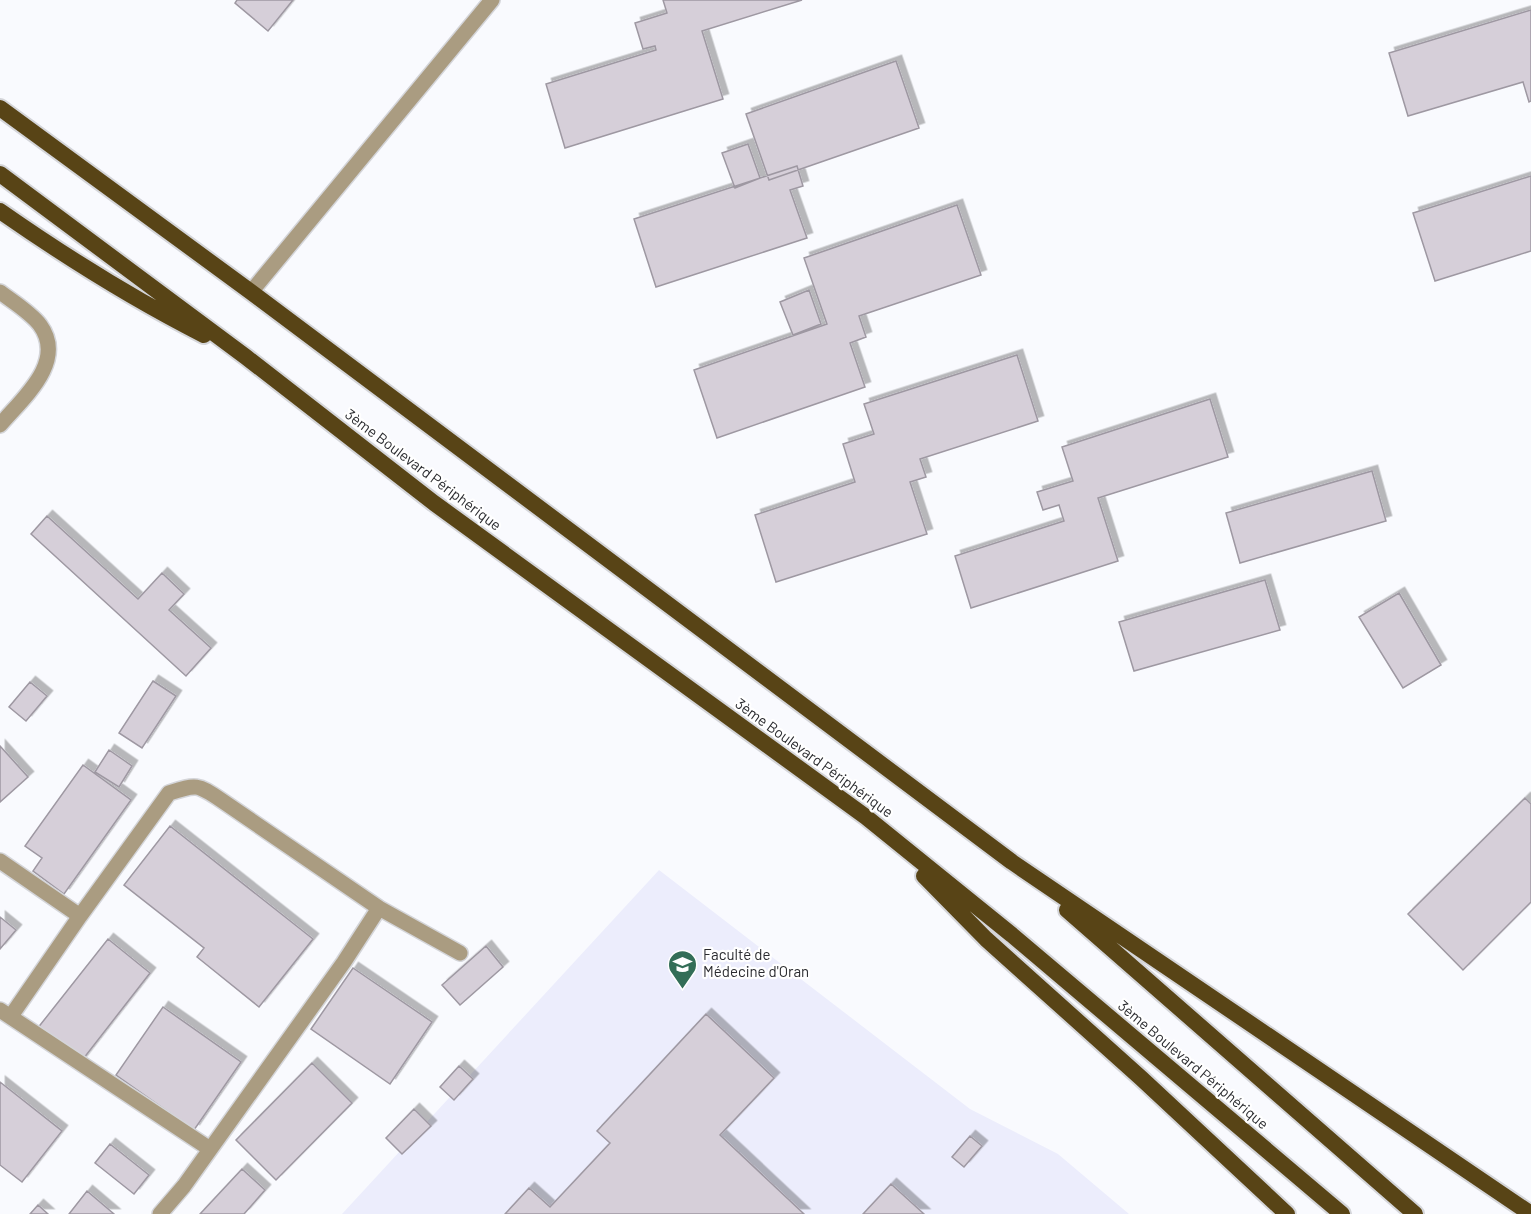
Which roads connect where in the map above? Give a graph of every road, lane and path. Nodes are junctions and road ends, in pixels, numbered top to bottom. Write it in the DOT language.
graph roads {
  1 [pos="492,0"];
  2 [pos="0,98"];
  3 [pos="0,108"];
  4 [pos="0,174"];
  5 [pos="119,196"];
  6 [pos="0,211"];
  7 [pos="0,292"];
  8 [pos="251,292"];
  9 [pos="246,357"];
  10 [pos="0,425"];
  11 [pos="866,817"];
  12 [pos="0,861"];
  13 [pos="1012,862"];
  14 [pos="379,908"];
  15 [pos="80,916"];
  16 [pos="460,953"];
  17 [pos="6,1013"];
  18 [pos="210,1149"];
  19 [pos="160,1214"];
  20 [pos="1287,1214"];
  21 [pos="1342,1214"];
  22 [pos="1415,1214"];
  23 [pos="1531,1214"];
  1 -- 8 [label="street"];
  2 -- 5 [label="highway"];
  3 -- 5 [label="highway"];
  4 -- 9 [label="highway, 3ème Boulevard Périphérique"];
  5 -- 8 [label="highway"];
  6 -- 9 [label="highway, 3ème Boulevard Périphérique"];
  7 -- 10 [label="street"];
  8 -- 13 [label="highway"];
  9 -- 11 [label="highway, 3ème Boulevard Périphérique"];
  11 -- 20 [label="highway"];
  11 -- 21 [label="highway, 3ème Boulevard Périphérique"];
  12 -- 15 [label="street"];
  13 -- 22 [label="highway"];
  13 -- 23 [label="highway"];
  14 -- 15 [label="street"];
  14 -- 16 [label="street"];
  14 -- 18 [label="street"];
  15 -- 17 [label="street"];
  17 -- 18 [label="street"];
  18 -- 19 [label="street"];
}
